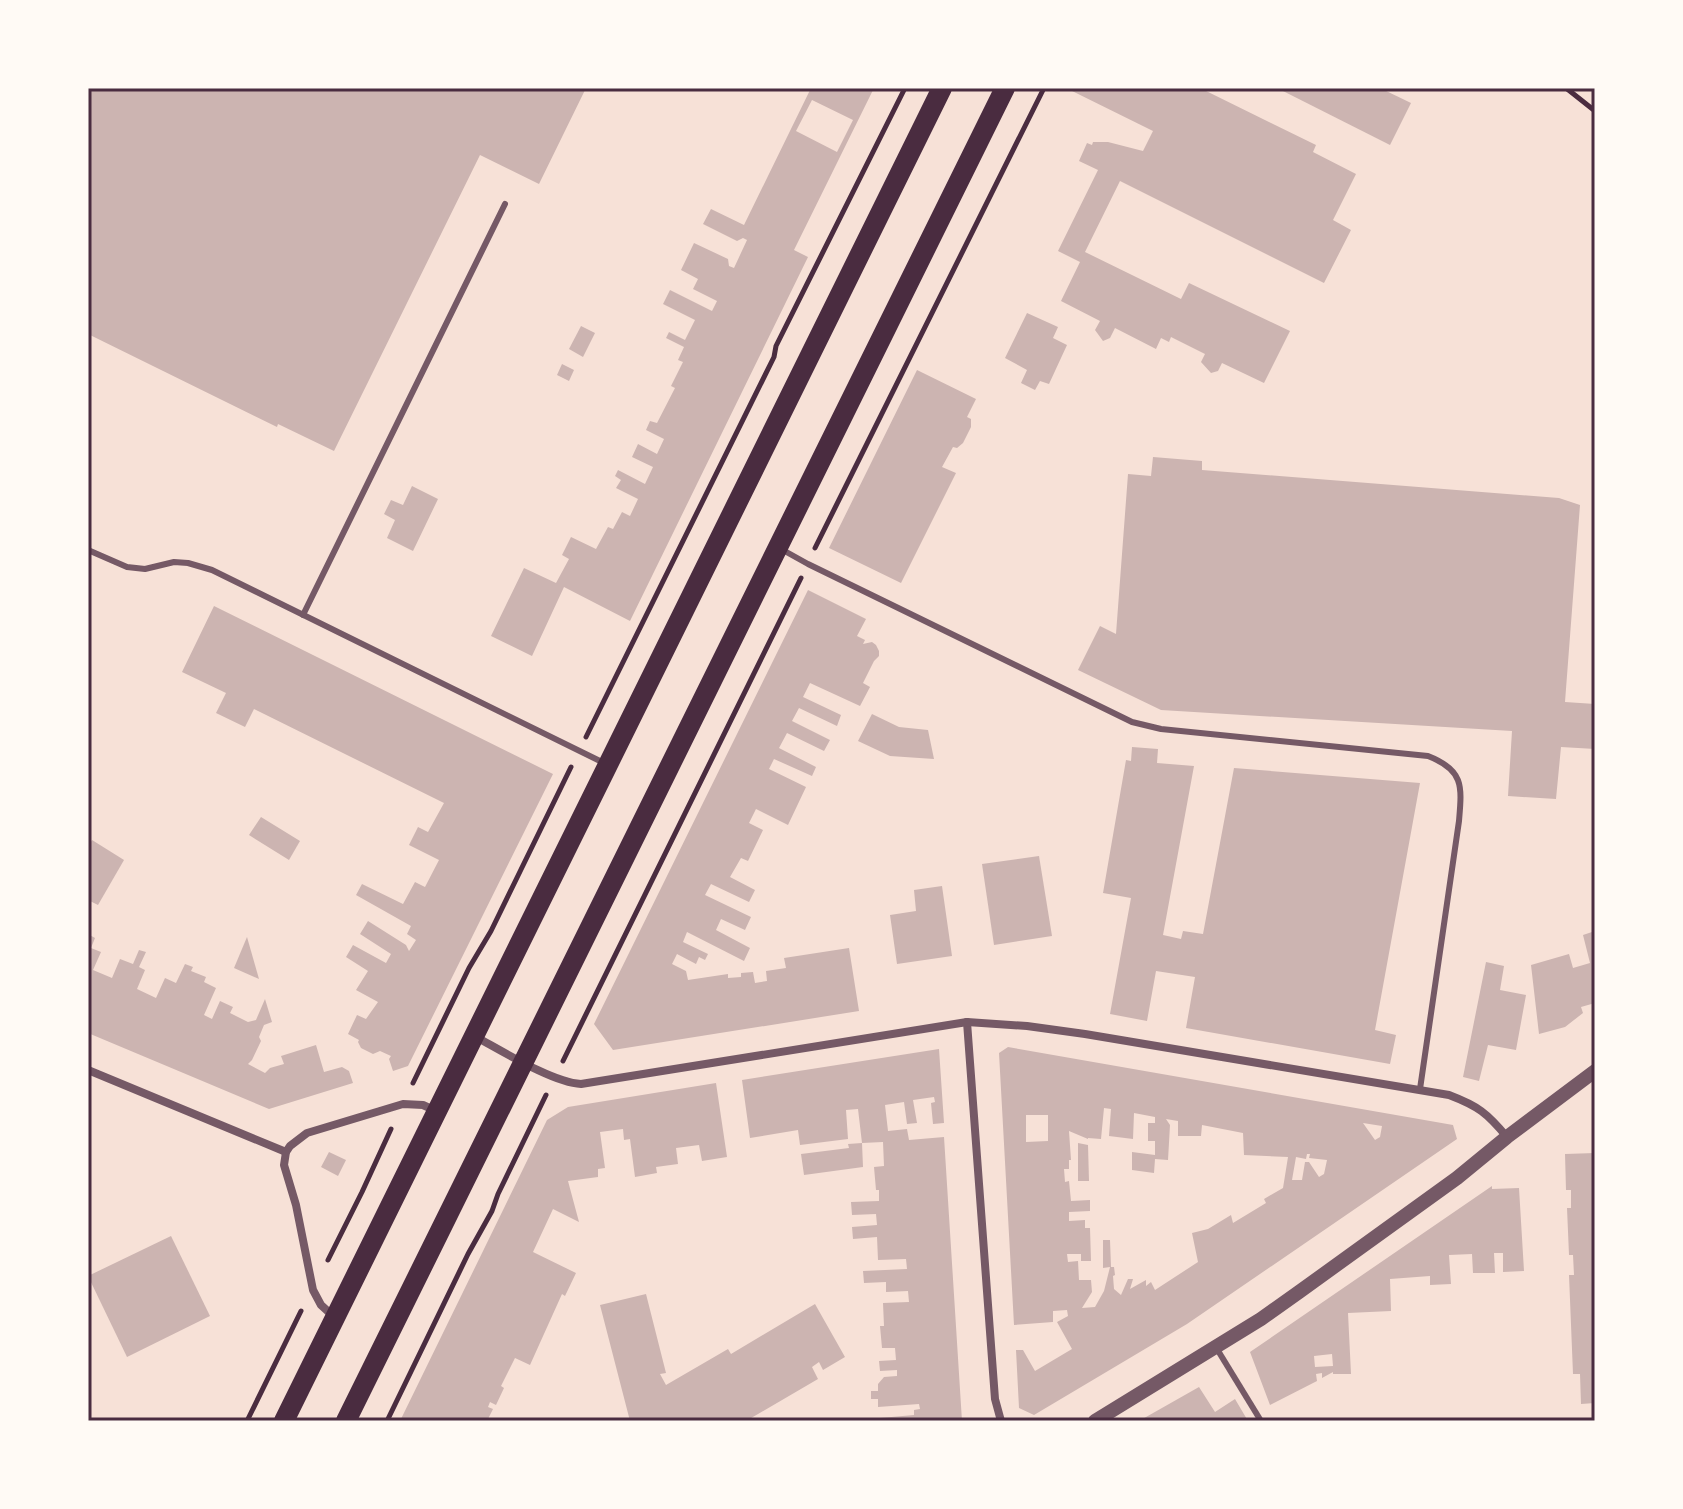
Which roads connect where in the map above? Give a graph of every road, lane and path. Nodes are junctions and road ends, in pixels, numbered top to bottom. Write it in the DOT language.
graph roads {
  1 [pos="942,88"];
  2 [pos="1005,88"];
  3 [pos="1044,88"];
  4 [pos="1566,88"];
  5 [pos="1595,111"];
  6 [pos="505,204"];
  7 [pos="778,548"];
  8 [pos="88,550"];
  9 [pos="808,564"];
  10 [pos="303,615"];
  11 [pos="607,765"];
  12 [pos="967,1022"];
  13 [pos="473,1035"];
  14 [pos="524,1062"];
  15 [pos="88,1070"];
  16 [pos="1595,1071"];
  17 [pos="555,1077"];
  18 [pos="1420,1089"];
  19 [pos="436,1111"];
  20 [pos="1507,1137"];
  21 [pos="286,1152"];
  22 [pos="335,1318"];
  23 [pos="1216,1347"];
  24 [pos="284,1421"];
  25 [pos="346,1421"];
  26 [pos="387,1421"];
  27 [pos="1001,1421"];
  28 [pos="1095,1421"];
  29 [pos="1261,1421"];
  1 -- 11 [label="main road"];
  2 -- 7 [label="main road"];
  3 -- 9 [label="path"];
  4 -- 5 [label="path"];
  6 -- 10 [label="lane"];
  7 -- 9 [label="lane"];
  7 -- 14 [label="main road"];
  8 -- 10 [label="lane"];
  9 -- 17 [label="path"];
  9 -- 18 [label="lane"];
  10 -- 11 [label="lane"];
  11 -- 13 [label="main road"];
  12 -- 17 [label="street"];
  12 -- 18 [label="street"];
  12 -- 27 [label="street"];
  13 -- 14 [label="street"];
  13 -- 19 [label="main road"];
  14 -- 17 [label="street"];
  14 -- 25 [label="main road"];
  15 -- 21 [label="street"];
  16 -- 20 [label="street"];
  17 -- 26 [label="path"];
  18 -- 20 [label="street"];
  19 -- 21 [label="street"];
  19 -- 22 [label="main road"];
  20 -- 23 [label="street"];
  21 -- 22 [label="street"];
  22 -- 24 [label="main road"];
  23 -- 28 [label="street"];
  23 -- 29 [label="lane"];
}
